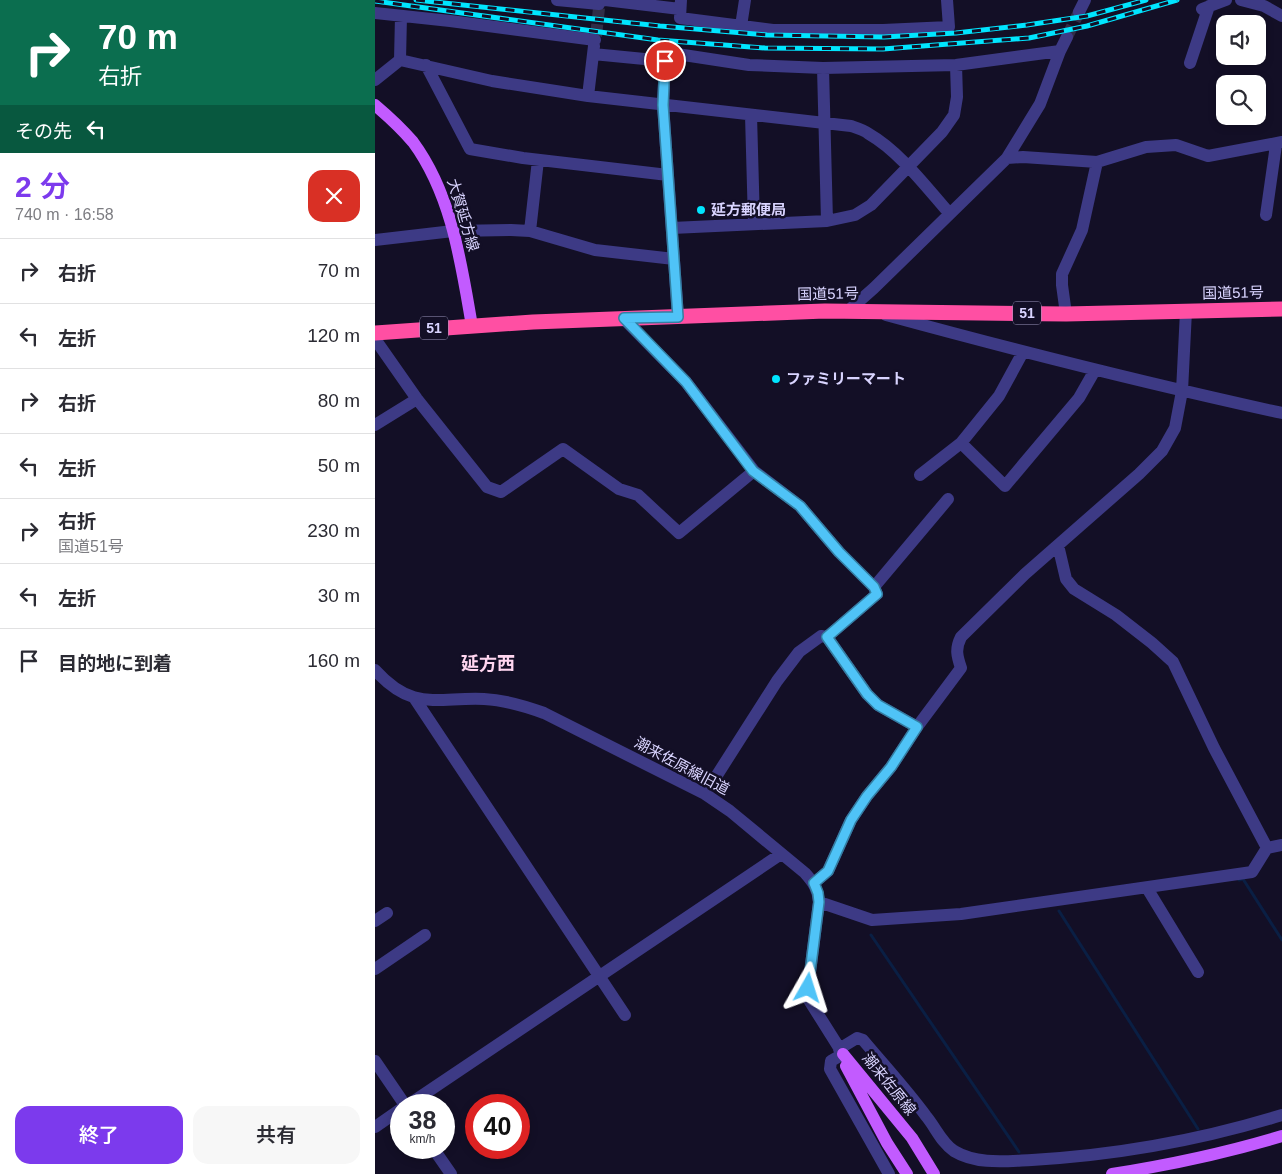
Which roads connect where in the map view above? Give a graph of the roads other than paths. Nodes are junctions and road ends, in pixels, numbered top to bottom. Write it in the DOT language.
graph roads {
  1 [pos="557,0"];
  2 [pos="745,0"];
  3 [pos="947,0"];
  4 [pos="1226,0"];
  5 [pos="1241,0"];
  6 [pos="601,3"];
  7 [pos="681,4"];
  8 [pos="375,13"];
  9 [pos="401,16"];
  10 [pos="1282,16"];
  11 [pos="741,26"];
  12 [pos="1067,37"];
  13 [pos="1060,51"];
  14 [pos="593,54"];
  15 [pos="400,60"];
  16 [pos="665,61"];
  17 [pos="1190,63"];
  18 [pos="426,65"];
  19 [pos="956,65"];
  20 [pos="823,68"];
  21 [pos="375,80"];
  22 [pos="588,96"];
  23 [pos="375,105"];
  24 [pos="663,105"];
  25 [pos="751,116"];
  26 [pos="823,122"];
  27 [pos="1279,144"];
  28 [pos="1007,158"];
  29 [pos="538,160"];
  30 [pos="1097,162"];
  31 [pos="908,167"];
  32 [pos="668,175"];
  33 [pos="949,213"];
  34 [pos="1265,215"];
  35 [pos="827,221"];
  36 [pos="754,223"];
  37 [pos="672,228"];
  38 [pos="453,231"];
  39 [pos="530,231"];
  40 [pos="375,240"];
  41 [pos="674,259"];
  42 [pos="1282,309"];
  43 [pos="848,311"];
  44 [pos="869,311"];
  45 [pos="1186,311"];
  46 [pos="1066,314"];
  47 [pos="678,317"];
  48 [pos="624,318"];
  49 [pos="472,326"];
  50 [pos="375,333"];
  51 [pos="375,339"];
  52 [pos="1023,352"];
  53 [pos="1095,370"];
  54 [pos="1182,391"];
  55 [pos="417,399"];
  56 [pos="1282,413"];
  57 [pos="375,424"];
  58 [pos="961,444"];
  59 [pos="753,471"];
  60 [pos="920,475"];
  61 [pos="948,499"];
  62 [pos="1059,545"];
  63 [pos="874,587"];
  64 [pos="827,637"];
  65 [pos="375,670"];
  66 [pos="415,699"];
  67 [pos="917,727"];
  68 [pos="705,794"];
  69 [pos="1282,845"];
  70 [pos="1267,848"];
  71 [pos="781,854"];
  72 [pos="814,883"];
  73 [pos="1147,888"];
  74 [pos="819,902"];
  75 [pos="387,913"];
  76 [pos="375,920"];
  77 [pos="425,935"];
  78 [pos="375,969"];
  79 [pos="1198,972"];
  80 [pos="600,977"];
  81 [pos="625,1015"];
  82 [pos="841,1052"];
  83 [pos="375,1061"];
  84 [pos="398,1094"];
  85 [pos="423,1094"];
  86 [pos="1282,1115"];
  87 [pos="390,1117"];
  88 [pos="375,1127"];
  89 [pos="1282,1136"];
  90 [pos="441,1159"];
  91 [pos="451,1174"];
  92 [pos="889,1174"];
  93 [pos="907,1174"];
  94 [pos="934,1174"];
  95 [pos="1112,1174"];
  1 -- 6 [label="street"];
  2 -- 11 [label="street"];
  3 -- 11 [label="street"];
  4 -- 17 [label="street"];
  5 -- 10 [label="street"];
  6 -- 7 [label="street"];
  7 -- 11 [label="street"];
  8 -- 9 [label="street"];
  9 -- 14 [label="street"];
  9 -- 15 [label="street"];
  12 -- 13 [label="street"];
  13 -- 19 [label="street"];
  13 -- 28 [label="street"];
  14 -- 16 [label="street"];
  14 -- 22 [label="street"];
  15 -- 18 [label="street"];
  15 -- 21 [label="street"];
  16 -- 20 [label="street"];
  16 -- 24 [label="street"];
  18 -- 22 [label="street"];
  18 -- 29 [label="street"];
  19 -- 20 [label="street"];
  19 -- 31 [label="street"];
  20 -- 26 [label="street"];
  22 -- 24 [label="street"];
  23 -- 38 [label="main road, 大賀延方線"];
  24 -- 25 [label="street"];
  24 -- 32 [label="street"];
  25 -- 26 [label="street"];
  25 -- 36 [label="street"];
  26 -- 31 [label="street"];
  26 -- 35 [label="street"];
  27 -- 30 [label="street"];
  27 -- 34 [label="street"];
  28 -- 30 [label="street"];
  28 -- 33 [label="street"];
  29 -- 32 [label="street"];
  29 -- 39 [label="street"];
  30 -- 46 [label="street"];
  31 -- 33 [label="street"];
  31 -- 35 [label="street"];
  32 -- 37 [label="street"];
  33 -- 43 [label="street"];
  35 -- 36 [label="street"];
  36 -- 37 [label="street"];
  37 -- 41 [label="street"];
  38 -- 39 [label="street"];
  38 -- 40 [label="street"];
  38 -- 49 [label="main road, 大賀延方線"];
  39 -- 41 [label="street"];
  41 -- 47 [label="street"];
  42 -- 45 [label="highway, 国道51号 / 51"];
  43 -- 44 [label="highway, 国道51号 / 51"];
  43 -- 47 [label="highway, 国道51号 / 51"];
  44 -- 46 [label="highway, 国道51号 / 51"];
  44 -- 52 [label="street"];
  45 -- 46 [label="highway, 国道51号 / 51"];
  45 -- 54 [label="street"];
  47 -- 48 [label="highway, 国道51号 / 51"];
  48 -- 49 [label="highway, 国道51号 / 51"];
  48 -- 59 [label="street"];
  49 -- 50 [label="highway, 国道51号 / 51"];
  51 -- 55 [label="street"];
  52 -- 53 [label="street"];
  52 -- 58 [label="street"];
  53 -- 54 [label="street"];
  53 -- 58 [label="street"];
  54 -- 56 [label="street"];
  54 -- 62 [label="street"];
  55 -- 57 [label="street"];
  55 -- 59 [label="street"];
  58 -- 60 [label="street"];
  59 -- 63 [label="street"];
  61 -- 63 [label="street"];
  62 -- 67 [label="street"];
  62 -- 70 [label="street"];
  63 -- 64 [label="street"];
  64 -- 67 [label="street"];
  64 -- 68 [label="street"];
  65 -- 66 [label="street, 潮来佐原線旧道"];
  66 -- 68 [label="street, 潮来佐原線旧道"];
  66 -- 80 [label="street"];
  67 -- 72 [label="street"];
  68 -- 71 [label="street, 潮来佐原線旧道"];
  69 -- 70 [label="street"];
  70 -- 73 [label="street"];
  71 -- 72 [label="street, 潮来佐原線旧道"];
  71 -- 80 [label="street"];
  72 -- 74 [label="street"];
  73 -- 74 [label="street"];
  73 -- 79 [label="street"];
  74 -- 82 [label="street"];
  75 -- 76 [label="street"];
  77 -- 78 [label="street"];
  80 -- 81 [label="street"];
  80 -- 85 [label="street"];
  82 -- 86 [label="street"];
  82 -- 92 [label="street"];
  82 -- 93 [label="main road, 潮来佐原線"];
  82 -- 94 [label="main road, 潮来佐原線"];
  83 -- 84 [label="street"];
  87 -- 88 [label="street"];
  89 -- 95 [label="main road"];
  90 -- 91 [label="street"];
}
